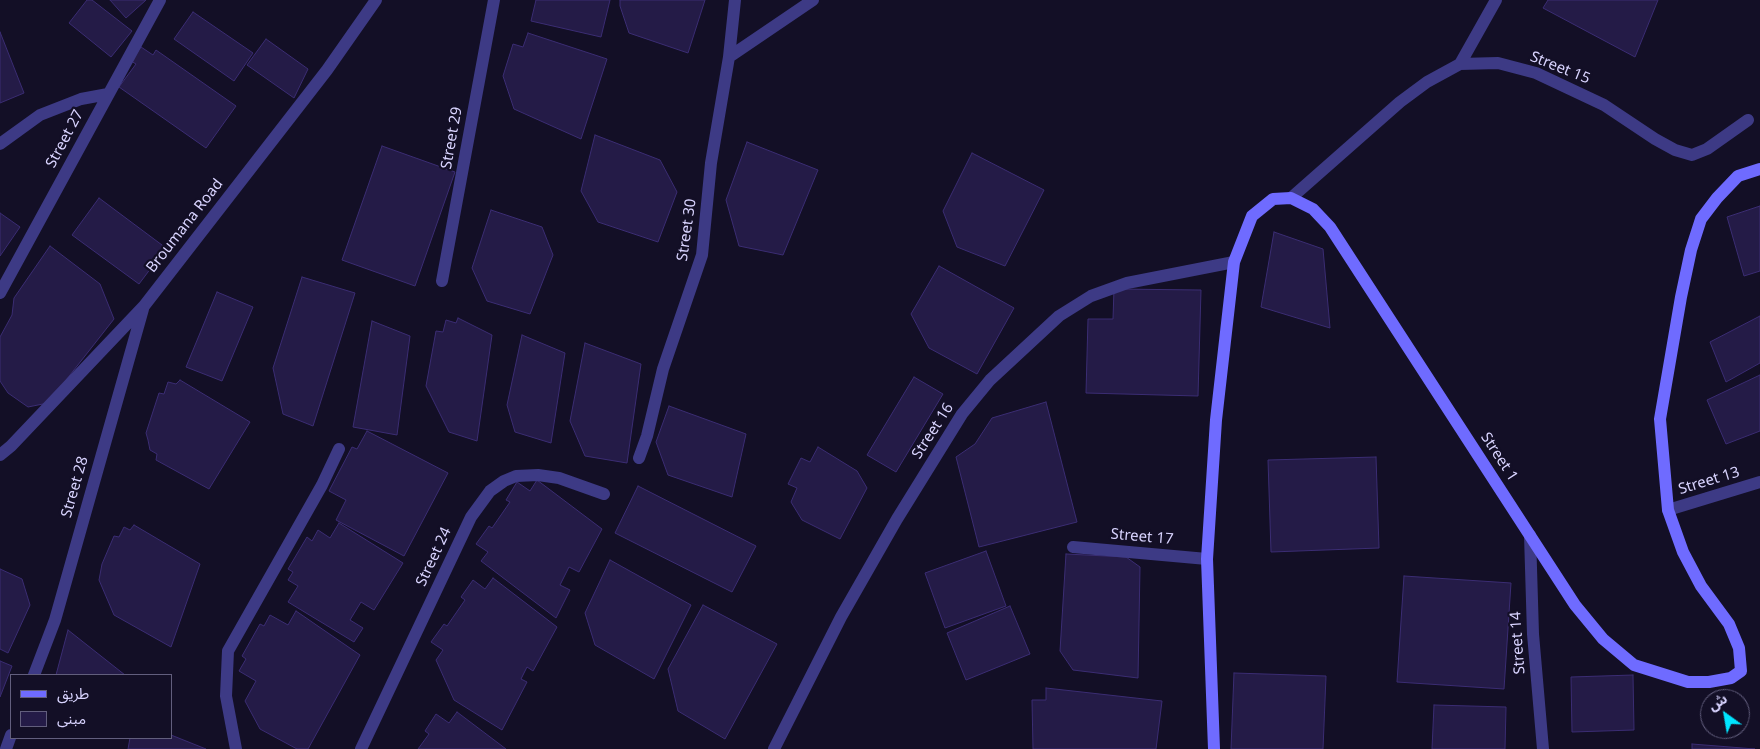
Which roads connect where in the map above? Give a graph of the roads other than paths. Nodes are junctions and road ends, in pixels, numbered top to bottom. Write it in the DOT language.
graph roads {
  1 [pos="160,0"];
  2 [pos="376,0"];
  3 [pos="494,0"];
  4 [pos="735,0"];
  5 [pos="813,0"];
  6 [pos="1496,0"];
  7 [pos="729,57"];
  8 [pos="1460,64"];
  9 [pos="108,94"];
  10 [pos="1748,120"];
  11 [pos="0,144"];
  12 [pos="1760,169"];
  13 [pos="1291,198"];
  14 [pos="1234,262"];
  15 [pos="442,281"];
  16 [pos="0,293"];
  17 [pos="144,306"];
  18 [pos="339,449"];
  19 [pos="0,455"];
  20 [pos="639,458"];
  21 [pos="1760,482"];
  22 [pos="604,494"];
  23 [pos="1668,510"];
  24 [pos="1530,535"];
  25 [pos="1073,547"];
  26 [pos="1208,558"];
  27 [pos="34,674"];
  28 [pos="236,749"];
  29 [pos="361,749"];
  30 [pos="774,749"];
  31 [pos="1214,749"];
  32 [pos="1543,749"];
  1 -- 9 [label="street, Street 27"];
  2 -- 17 [label="street, Broumana Road"];
  3 -- 15 [label="street, Street 29"];
  4 -- 7 [label="street, Street 30"];
  5 -- 7 [label="street"];
  6 -- 8 [label="street"];
  7 -- 20 [label="street, Street 30"];
  8 -- 10 [label="street, Street 15"];
  8 -- 13 [label="street, Street 15"];
  9 -- 11 [label="street"];
  9 -- 16 [label="street, Street 27"];
  12 -- 23 [label="street, Street 1"];
  13 -- 14 [label="street"];
  13 -- 24 [label="street, Street 1"];
  14 -- 26 [label="street"];
  14 -- 30 [label="street, Street 16"];
  17 -- 19 [label="street, Broumana Road"];
  17 -- 27 [label="street, Street 28"];
  18 -- 28 [label="street"];
  21 -- 23 [label="street, Street 13"];
  22 -- 29 [label="street, Street 24"];
  23 -- 24 [label="street, Street 1"];
  24 -- 32 [label="street, Street 14"];
  25 -- 26 [label="street, Street 17"];
  26 -- 31 [label="street"];
}
